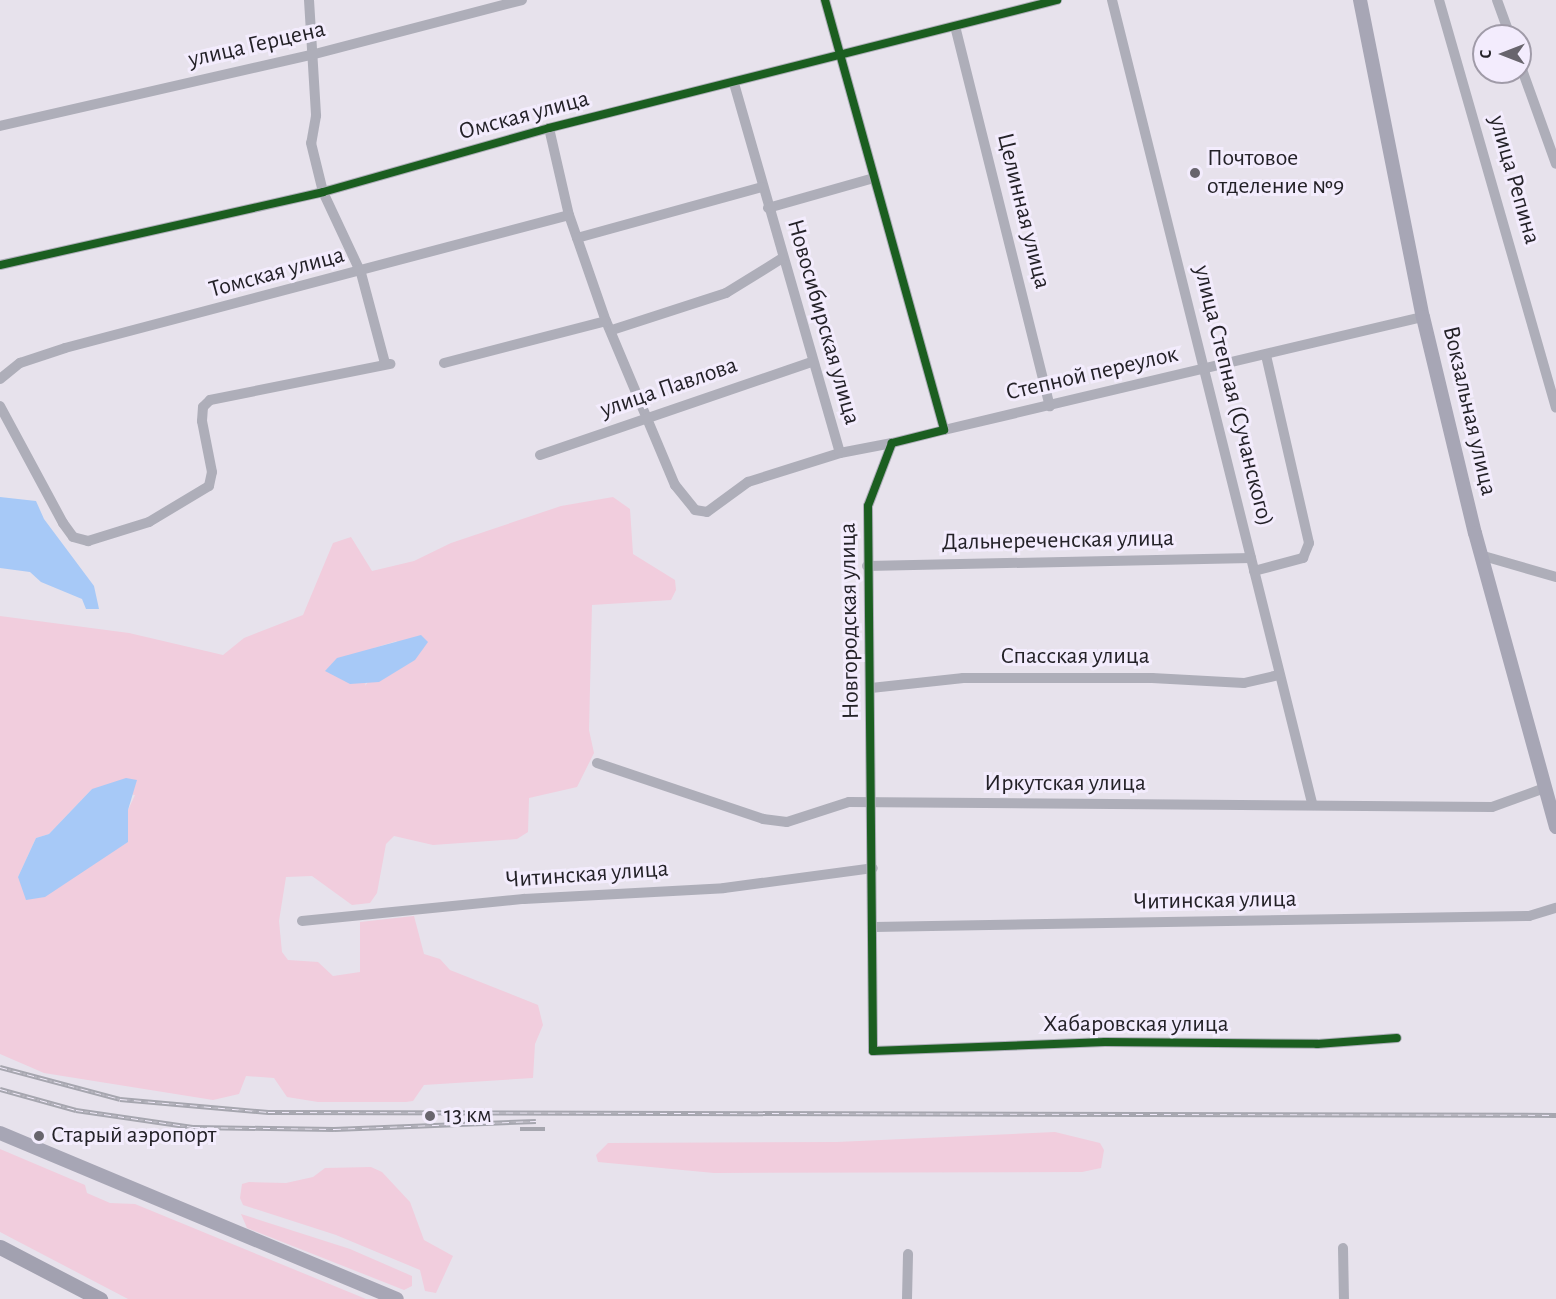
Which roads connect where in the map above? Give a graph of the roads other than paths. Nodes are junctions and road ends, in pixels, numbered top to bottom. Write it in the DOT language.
graph roads {
  1 [pos="309,0"];
  2 [pos="522,0"];
  3 [pos="825,0"];
  4 [pos="1057,0"];
  5 [pos="1112,0"];
  6 [pos="1360,0"];
  7 [pos="1439,0"];
  8 [pos="1497,0"];
  9 [pos="1506,24"];
  10 [pos="955,26"];
  11 [pos="838,54"];
  12 [pos="310,55"];
  13 [pos="734,84"];
  14 [pos="1527,84"];
  15 [pos="0,126"];
  16 [pos="549,128"];
  17 [pos="1556,164"];
  18 [pos="874,178"];
  19 [pos="762,186"];
  20 [pos="323,192"];
  21 [pos="768,208"];
  22 [pos="569,215"];
  23 [pos="577,238"];
  24 [pos="781,259"];
  25 [pos="0,265"];
  26 [pos="361,273"];
  27 [pos="1424,317"];
  28 [pos="609,325"];
  29 [pos="1266,356"];
  30 [pos="812,362"];
  31 [pos="444,363"];
  32 [pos="1207,368"];
  33 [pos="0,379"];
  34 [pos="0,406"];
  35 [pos="1050,406"];
  36 [pos="1556,408"];
  37 [pos="647,418"];
  38 [pos="944,429"];
  39 [pos="892,443"];
  40 [pos="840,453"];
  41 [pos="540,455"];
  42 [pos="1480,555"];
  43 [pos="1251,558"];
  44 [pos="867,566"];
  45 [pos="1254,571"];
  46 [pos="1556,577"];
  47 [pos="1280,675"];
  48 [pos="871,688"];
  49 [pos="597,763"];
  50 [pos="1542,789"];
  51 [pos="872,802"];
  52 [pos="1312,803"];
  53 [pos="1556,827"];
  54 [pos="873,868"];
  55 [pos="1556,908"];
  56 [pos="302,921"];
  57 [pos="874,927"];
  58 [pos="1397,1038"];
  59 [pos="873,1051"];
  60 [pos="0,1133"];
  61 [pos="0,1247"];
  62 [pos="1343,1248"];
  63 [pos="908,1254"];
  64 [pos="100,1299"];
  65 [pos="397,1299"];
  66 [pos="907,1299"];
  67 [pos="1344,1299"];
  1 -- 12 [label="street"];
  2 -- 12 [label="street, улица Герцена"];
  3 -- 11 [label="street"];
  4 -- 10 [label="street, Омская улица"];
  5 -- 32 [label="street, улица Степная (Сучанского)"];
  6 -- 27 [label="main road, Вокзальная улица"];
  7 -- 36 [label="street, улица Репина"];
  8 -- 9 [label="street"];
  10 -- 11 [label="street, Омская улица"];
  10 -- 35 [label="street, Целинная улица"];
  11 -- 13 [label="street, Омская улица"];
  11 -- 18 [label="street"];
  12 -- 15 [label="street, улица Герцена"];
  12 -- 20 [label="street"];
  13 -- 16 [label="street, Омская улица"];
  13 -- 19 [label="street, Новосибирская улица"];
  14 -- 17 [label="street"];
  16 -- 20 [label="street, Омская улица"];
  16 -- 22 [label="street"];
  18 -- 21 [label="street"];
  18 -- 38 [label="street"];
  19 -- 21 [label="street, Новосибирская улица"];
  19 -- 23 [label="street"];
  20 -- 25 [label="street, Омская улица"];
  20 -- 26 [label="street"];
  21 -- 24 [label="street, Новосибирская улица"];
  22 -- 23 [label="street"];
  22 -- 26 [label="street, Томская улица"];
  23 -- 28 [label="street"];
  24 -- 28 [label="street"];
  24 -- 30 [label="street, Новосибирская улица"];
  26 -- 33 [label="street, Томская улица"];
  26 -- 34 [label="street"];
  27 -- 29 [label="street, Степной переулок"];
  27 -- 42 [label="main road, Вокзальная улица"];
  28 -- 31 [label="street"];
  28 -- 37 [label="street"];
  29 -- 32 [label="street, Степной переулок"];
  29 -- 45 [label="street"];
  30 -- 37 [label="street, улица Павлова"];
  30 -- 40 [label="street, Новосибирская улица"];
  32 -- 35 [label="street, Степной переулок"];
  32 -- 43 [label="street, улица Степная (Сучанского)"];
  35 -- 38 [label="street, Степной переулок"];
  37 -- 40 [label="street, Новосибирская улица"];
  37 -- 41 [label="street, улица Павлова"];
  38 -- 39 [label="street"];
  39 -- 40 [label="street"];
  39 -- 44 [label="street, Новгородская улица"];
  42 -- 46 [label="street"];
  42 -- 50 [label="main road, Вокзальная улица"];
  43 -- 44 [label="street, Дальнереченская улица"];
  43 -- 45 [label="street, улица Степная (Сучанского)"];
  44 -- 48 [label="street, Новгородская улица"];
  45 -- 47 [label="street, улица Степная (Сучанского)"];
  47 -- 48 [label="street, Спасская улица"];
  47 -- 52 [label="street, улица Степная (Сучанского)"];
  48 -- 51 [label="street, Новгородская улица"];
  49 -- 51 [label="street, Иркутская улица"];
  50 -- 52 [label="street, Иркутская улица"];
  50 -- 53 [label="main road, Вокзальная улица"];
  51 -- 52 [label="street, Иркутская улица"];
  51 -- 54 [label="street, Новгородская улица"];
  54 -- 56 [label="street, Читинская улица"];
  54 -- 57 [label="street, Новгородская улица"];
  55 -- 57 [label="street, Читинская улица"];
  57 -- 59 [label="street, Новгородская улица"];
  58 -- 59 [label="street, Хабаровская улица"];
  60 -- 65 [label="main road"];
  61 -- 64 [label="highway"];
  62 -- 67 [label="street"];
  63 -- 66 [label="street"];
}
